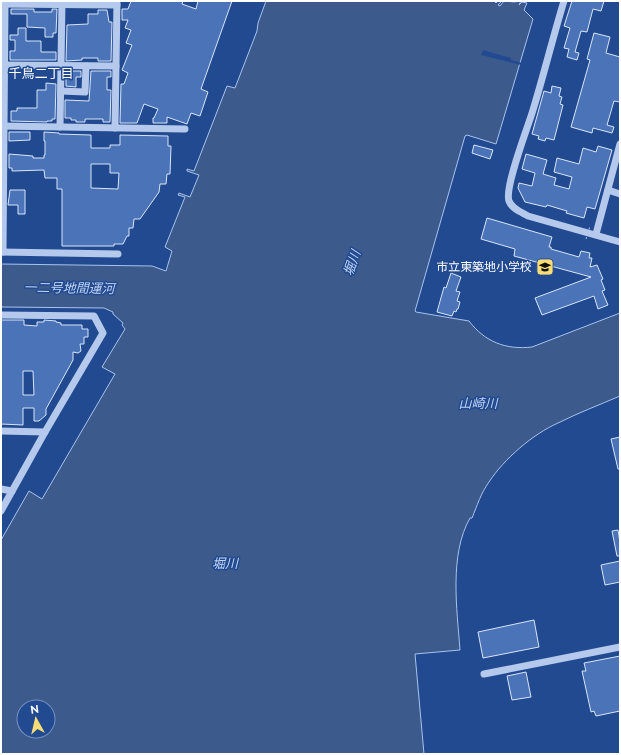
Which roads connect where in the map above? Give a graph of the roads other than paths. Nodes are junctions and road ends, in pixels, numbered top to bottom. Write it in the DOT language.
graph roads {
  1 [pos="564,1"];
  2 [pos="4,3"];
  3 [pos="62,3"];
  4 [pos="117,3"];
  5 [pos="5,65"];
  6 [pos="61,65"];
  7 [pos="86,66"];
  8 [pos="116,66"];
  9 [pos="3,84"];
  10 [pos="61,91"];
  11 [pos="2,126"];
  12 [pos="60,127"];
  13 [pos="115,128"];
  14 [pos="185,129"];
  15 [pos="620,144"];
  16 [pos="608,190"];
  17 [pos="620,194"];
  18 [pos="596,234"];
  19 [pos="620,242"];
  20 [pos="2,252"];
  21 [pos="118,254"];
  22 [pos="1,315"];
  23 [pos="1,431"];
  24 [pos="45,432"];
  25 [pos="1,489"];
  26 [pos="12,491"];
  27 [pos="1,511"];
  28 [pos="620,647"];
  29 [pos="484,674"];
  1 -- 18 [label="street"];
  2 -- 3 [label="street"];
  2 -- 5 [label="street"];
  3 -- 4 [label="street"];
  3 -- 6 [label="street"];
  4 -- 8 [label="street"];
  5 -- 6 [label="street"];
  5 -- 9 [label="street"];
  6 -- 7 [label="street"];
  6 -- 10 [label="street"];
  7 -- 8 [label="street"];
  7 -- 10 [label="street"];
  8 -- 13 [label="street"];
  9 -- 11 [label="street"];
  10 -- 12 [label="street"];
  11 -- 12 [label="street"];
  11 -- 20 [label="street"];
  12 -- 13 [label="street"];
  13 -- 14 [label="street"];
  15 -- 16 [label="street"];
  16 -- 17 [label="street"];
  16 -- 18 [label="street"];
  18 -- 19 [label="street"];
  20 -- 21 [label="street"];
  22 -- 24 [label="street"];
  23 -- 24 [label="street"];
  24 -- 26 [label="street"];
  25 -- 26 [label="street"];
  26 -- 27 [label="street"];
  28 -- 29 [label="street"];
}
